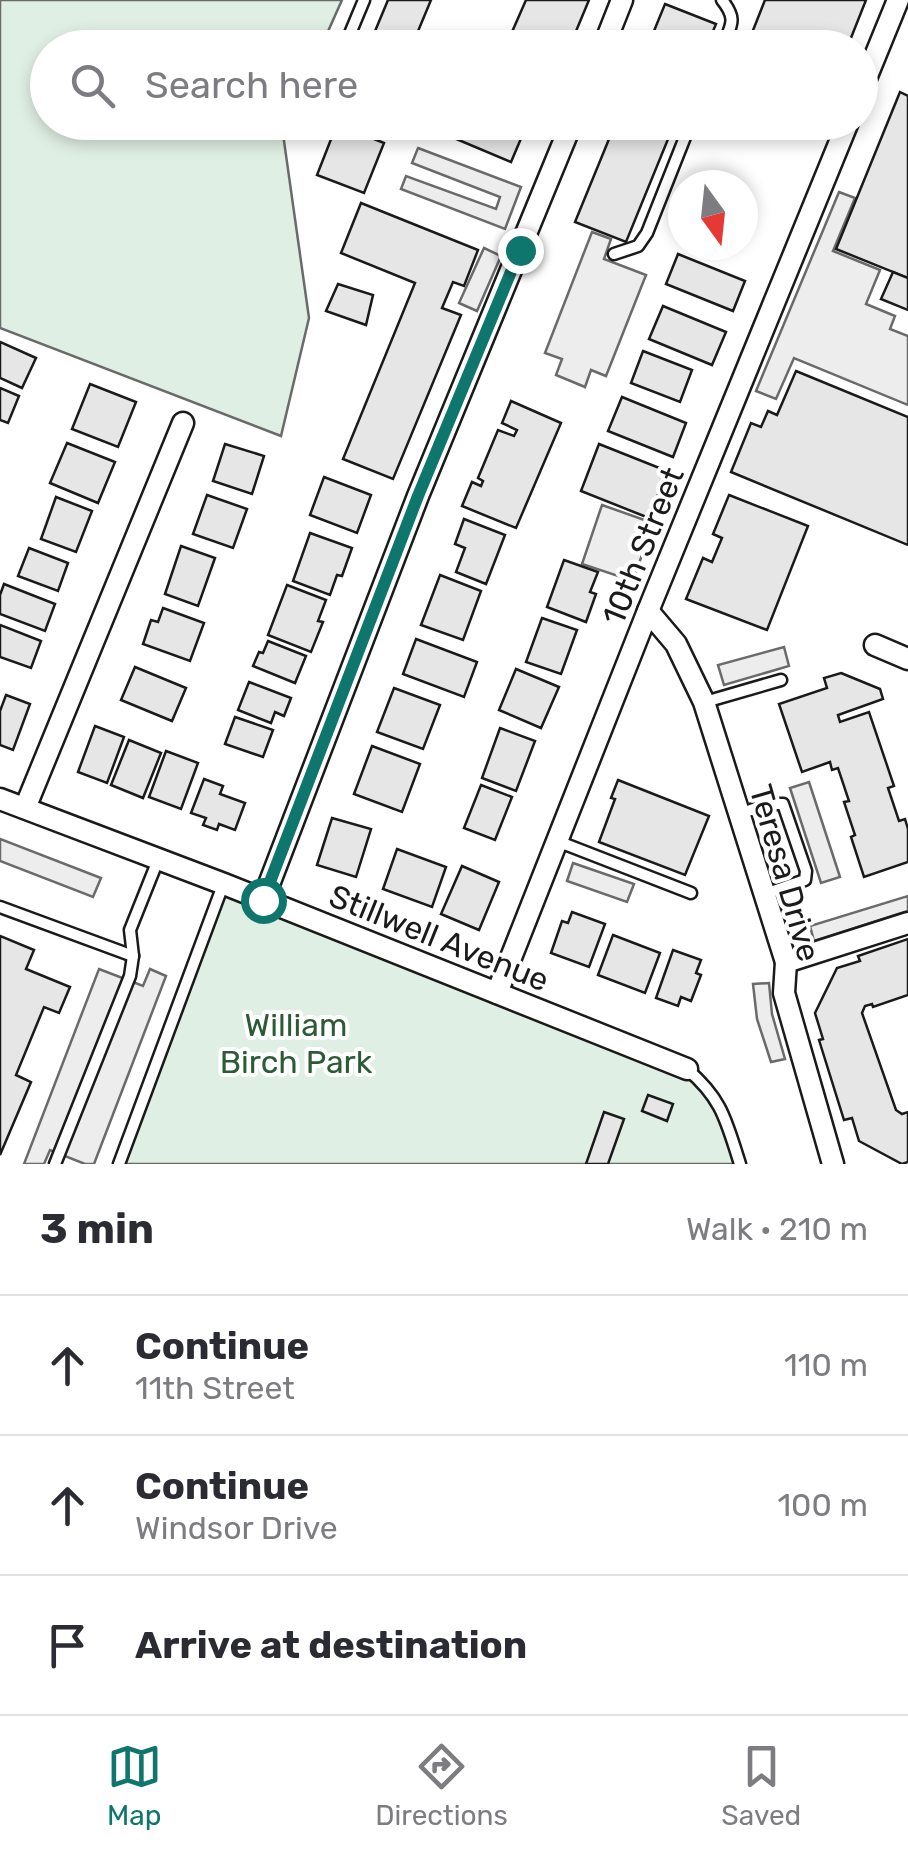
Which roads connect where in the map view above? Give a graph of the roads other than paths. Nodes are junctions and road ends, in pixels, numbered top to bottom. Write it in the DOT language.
graph roads {
  1 [pos="364,0"];
  2 [pos="622,0"];
  3 [pos="722,0"];
  4 [pos="898,0"];
  5 [pos="352,30"];
  6 [pos="610,30"];
  7 [pos="729,30"];
  8 [pos="878,48"];
  9 [pos="565,140"];
  10 [pos="685,140"];
  11 [pos="841,140"];
  12 [pos="614,254"];
  13 [pos="183,423"];
  14 [pos="648,611"];
  15 [pos="875,645"];
  16 [pos="908,659"];
  17 [pos="781,680"];
  18 [pos="704,702"];
  19 [pos="0,799"];
  20 [pos="26,808"];
  21 [pos="738,814"];
  22 [pos="558,841"];
  23 [pos="158,860"];
  24 [pos="224,884"];
  25 [pos="691,893"];
  26 [pos="764,894"];
  27 [pos="263,900"];
  28 [pos="0,907"];
  29 [pos="908,923"];
  30 [pos="133,956"];
  31 [pos="786,962"];
  32 [pos="497,993"];
  33 [pos="687,1069"];
  34 [pos="55,1164"];
  35 [pos="119,1164"];
  36 [pos="740,1164"];
  37 [pos="832,1164"];
  1 -- 5 [label="lane"];
  2 -- 6 [label="street"];
  3 -- 7 [label="lane"];
  4 -- 8 [label="street"];
  9 -- 27 [label="street"];
  10 -- 12 [label="lane"];
  11 -- 14 [label="street, 10th Street"];
  13 -- 20 [label="street"];
  14 -- 18 [label="street, Teresa Drive"];
  14 -- 22 [label="street, 10th Street"];
  15 -- 16 [label="street"];
  17 -- 18 [label="lane"];
  18 -- 21 [label="street, Teresa Drive"];
  19 -- 20 [label="street, Stillwell Avenue"];
  20 -- 23 [label="street, Stillwell Avenue"];
  21 -- 26 [label="street, Teresa Drive"];
  21 -- 26 [label="lane"];
  22 -- 25 [label="lane"];
  22 -- 32 [label="street, 10th Street"];
  23 -- 24 [label="street, Stillwell Avenue"];
  23 -- 30 [label="lane"];
  24 -- 27 [label="street, Stillwell Avenue"];
  24 -- 35 [label="lane"];
  26 -- 31 [label="street, Teresa Drive"];
  27 -- 32 [label="street, Stillwell Avenue"];
  28 -- 30 [label="lane"];
  29 -- 31 [label="street"];
  30 -- 34 [label="lane"];
  31 -- 37 [label="street, Teresa Drive"];
  32 -- 33 [label="street, Stillwell Avenue"];
  33 -- 36 [label="lane"];
}
